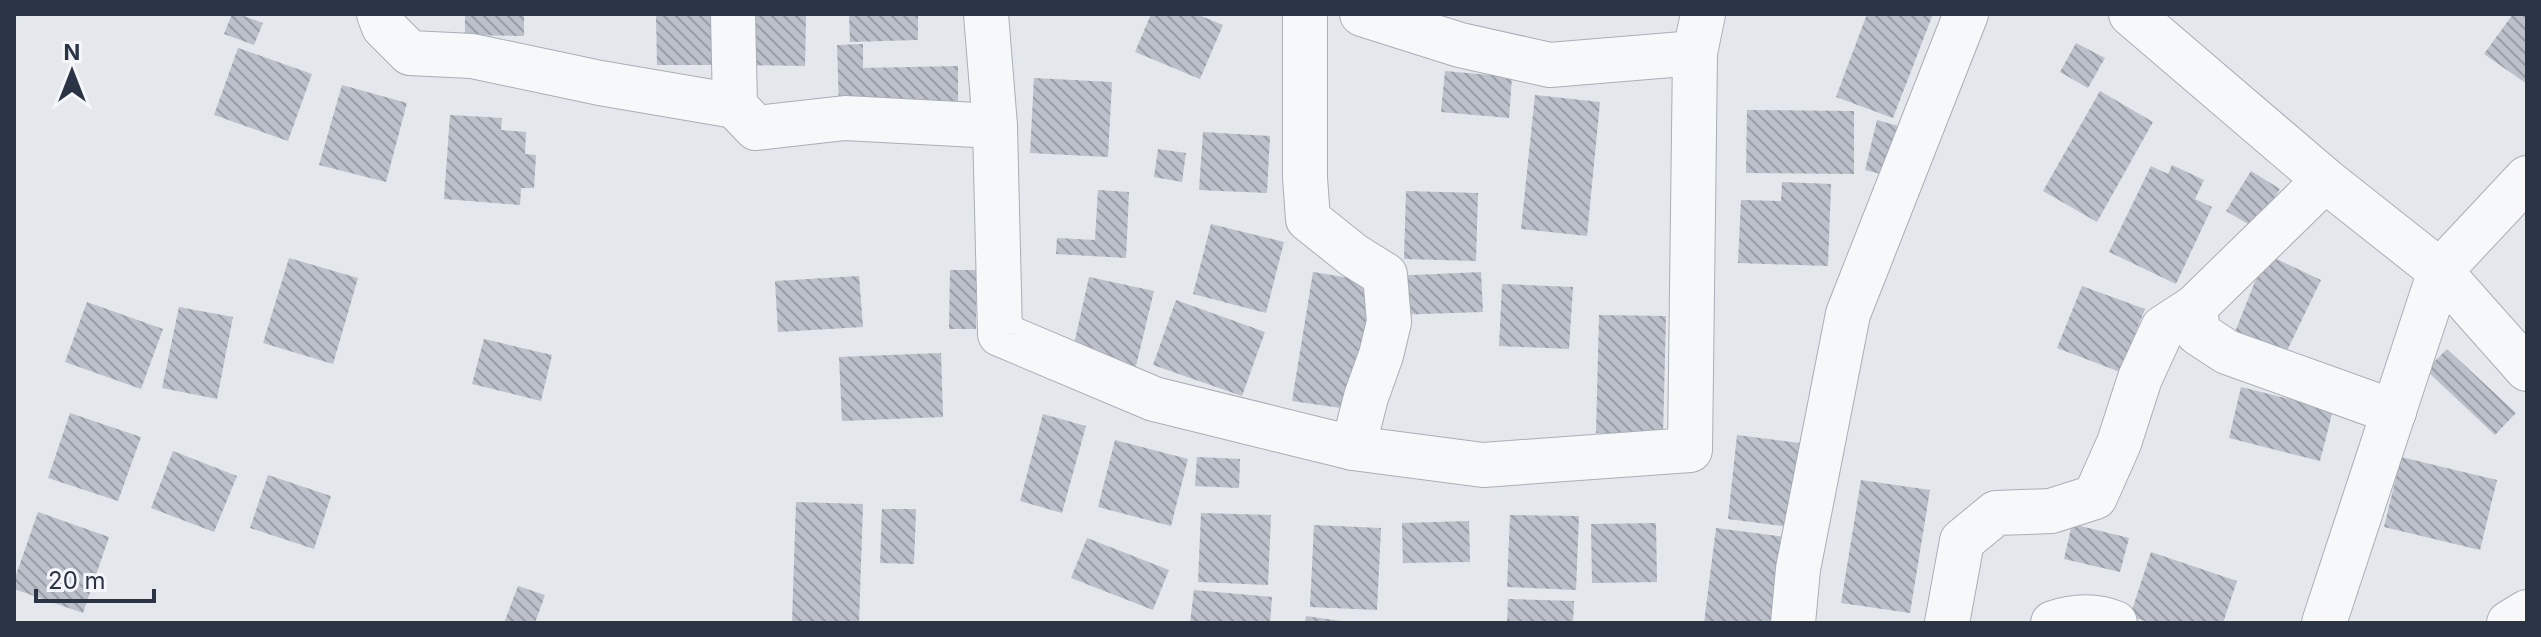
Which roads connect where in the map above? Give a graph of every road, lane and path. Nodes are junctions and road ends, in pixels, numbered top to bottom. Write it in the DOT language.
graph roads {
  1 [pos="379,14"];
  2 [pos="733,14"];
  3 [pos="986,14"];
  4 [pos="1305,14"];
  5 [pos="1362,14"];
  6 [pos="1966,14"];
  7 [pos="2131,14"];
  8 [pos="1699,34"];
  9 [pos="735,106"];
  10 [pos="995,126"];
  11 [pos="2527,178"];
  12 [pos="2325,180"];
  13 [pos="2440,271"];
  14 [pos="2195,307"];
  15 [pos="2527,369"];
  16 [pos="2394,412"];
  17 [pos="1353,448"];
  18 [pos="2527,612"];
  19 [pos="1793,623"];
  20 [pos="1947,623"];
  21 [pos="2053,623"];
  22 [pos="2115,623"];
  23 [pos="2324,623"];
  24 [pos="2509,623"];
  1 -- 9 [label="street"];
  2 -- 9 [label="street"];
  3 -- 10 [label="street"];
  4 -- 17 [label="street"];
  5 -- 8 [label="street"];
  6 -- 19 [label="street"];
  7 -- 12 [label="street"];
  8 -- 17 [label="street"];
  9 -- 10 [label="street"];
  10 -- 17 [label="street"];
  11 -- 13 [label="street"];
  12 -- 13 [label="street"];
  12 -- 14 [label="street"];
  13 -- 15 [label="street"];
  13 -- 16 [label="street"];
  14 -- 16 [label="street"];
  14 -- 20 [label="street"];
  16 -- 23 [label="street"];
  18 -- 24 [label="street"];
  21 -- 22 [label="street"];
}
